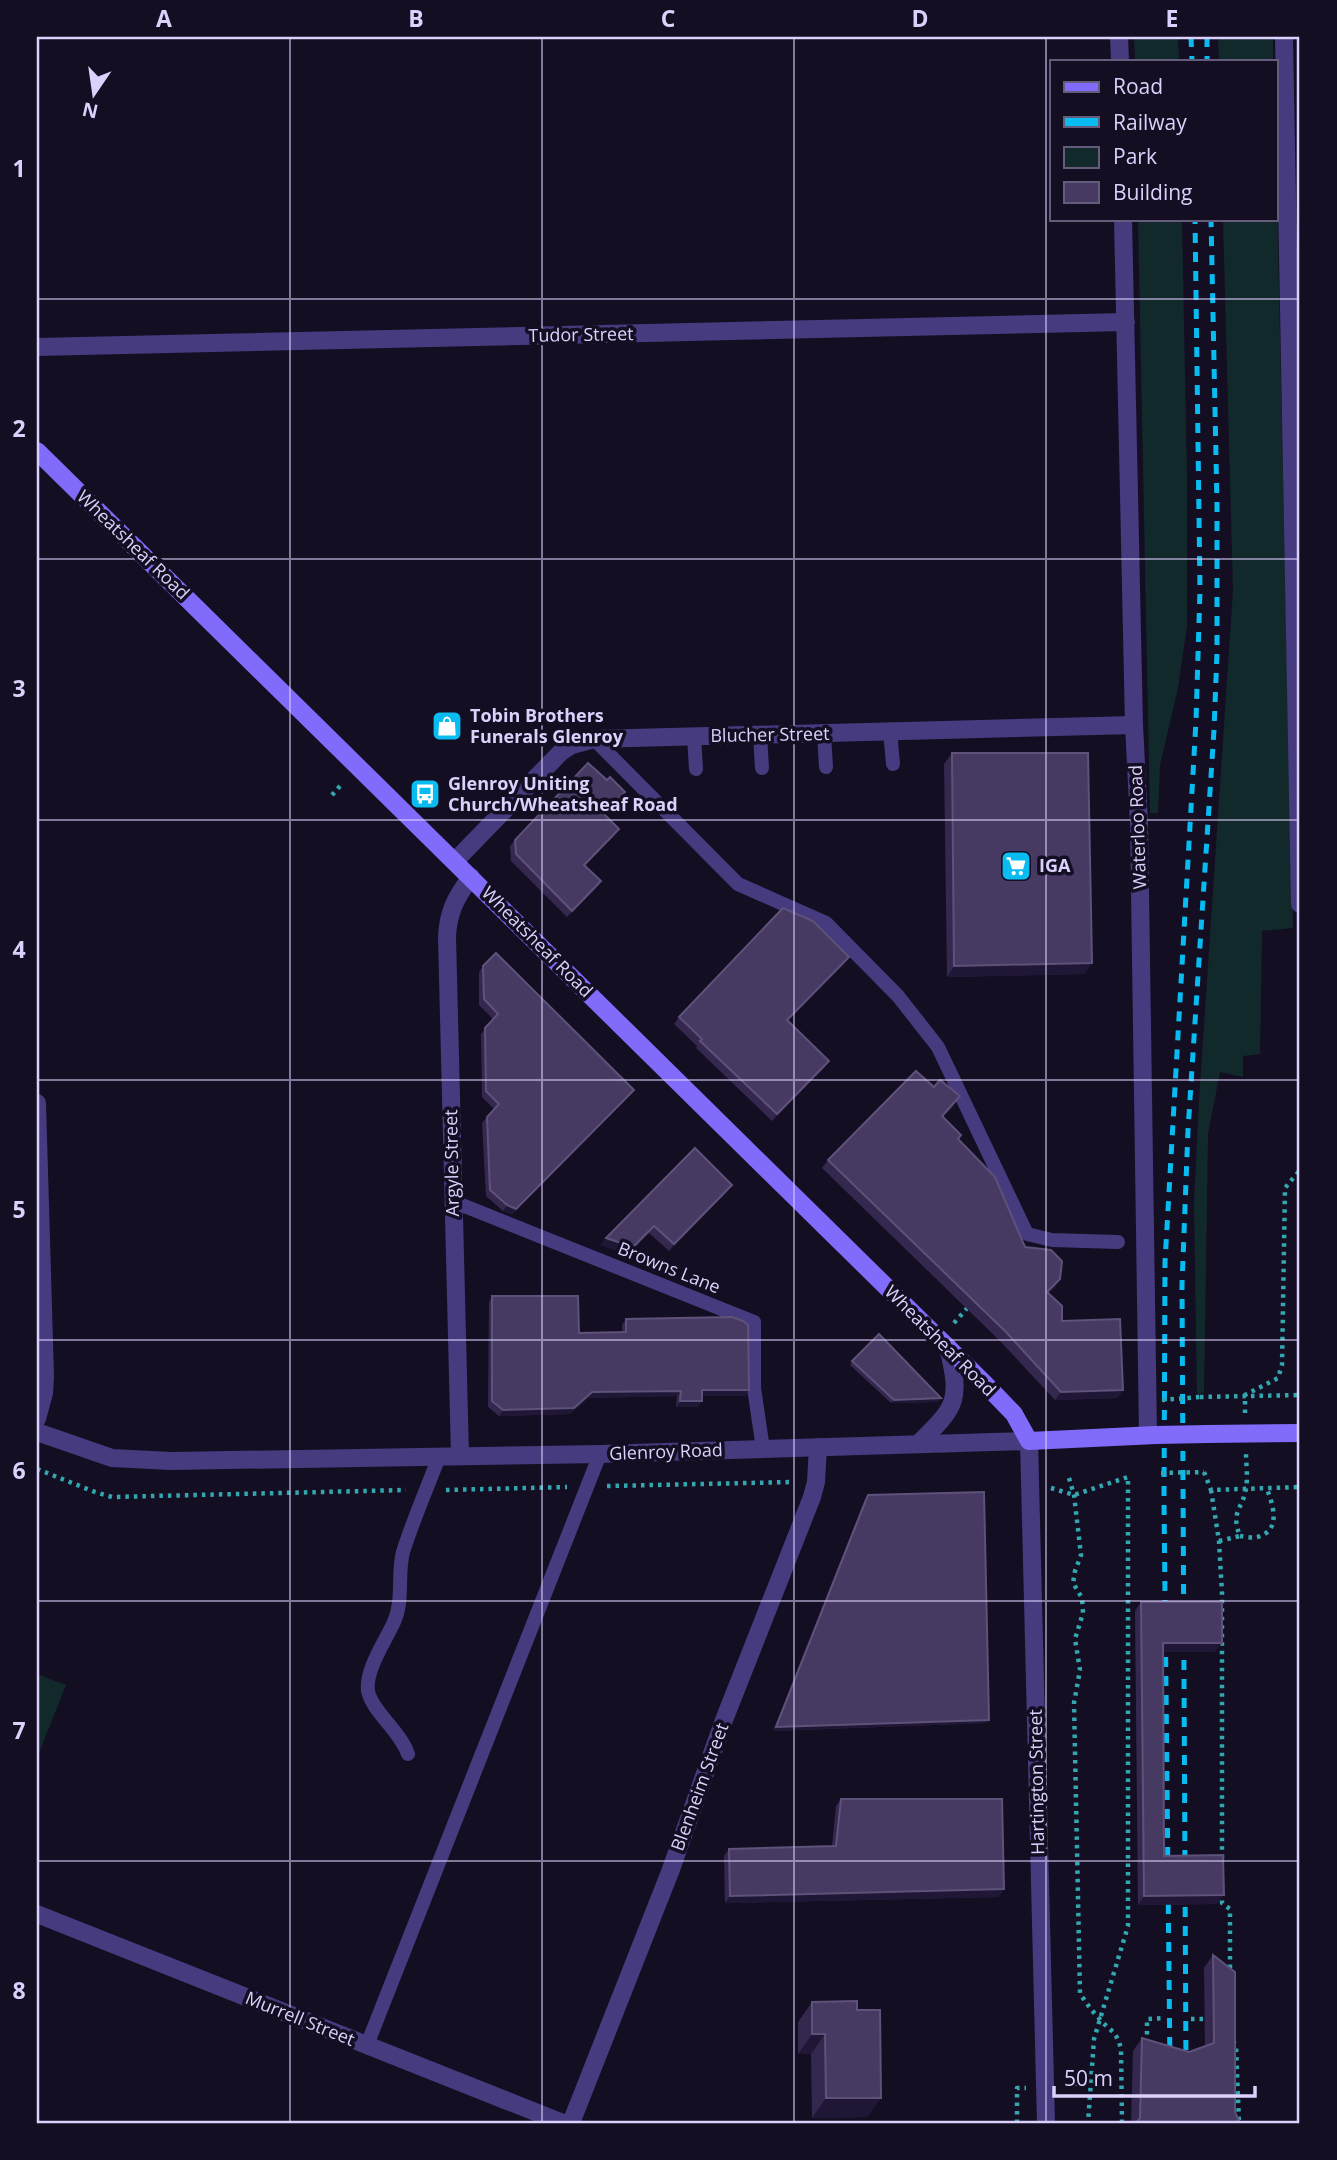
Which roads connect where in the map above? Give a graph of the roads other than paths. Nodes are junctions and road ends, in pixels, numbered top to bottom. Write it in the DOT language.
graph roads {
  1 [pos="1119,37"];
  2 [pos="1284,37"];
  3 [pos="1120,60"];
  4 [pos="1294,140"];
  5 [pos="1124,220"];
  6 [pos="1126,322"];
  7 [pos="37,347"];
  8 [pos="37,451"];
  9 [pos="1296,521"];
  10 [pos="1134,725"];
  11 [pos="890,731"];
  12 [pos="824,734"];
  13 [pos="760,735"];
  14 [pos="694,736"];
  15 [pos="594,739"];
  16 [pos="893,764"];
  17 [pos="826,767"];
  18 [pos="762,768"];
  19 [pos="696,769"];
  20 [pos="455,861"];
  21 [pos="471,877"];
  22 [pos="1300,904"];
  23 [pos="37,1103"];
  24 [pos="452,1201"];
  25 [pos="1118,1242"];
  26 [pos="943,1343"];
  27 [pos="37,1419"];
  28 [pos="37,1432"];
  29 [pos="1300,1433"];
  30 [pos="1152,1435"];
  31 [pos="1029,1441"];
  32 [pos="918,1444"];
  33 [pos="818,1447"];
  34 [pos="763,1449"];
  35 [pos="600,1454"];
  36 [pos="460,1456"];
  37 [pos="439,1457"];
  38 [pos="408,1754"];
  39 [pos="37,1914"];
  40 [pos="367,2045"];
  41 [pos="564,2123"];
  42 [pos="571,2123"];
  43 [pos="1046,2123"];
  1 -- 3 [label="street"];
  2 -- 4 [label="street"];
  4 -- 9 [label="street"];
  5 -- 6 [label="street, Waterloo Road"];
  6 -- 7 [label="street, Tudor Street"];
  6 -- 10 [label="street, Waterloo Road"];
  8 -- 20 [label="main road, Wheatsheaf Road"];
  9 -- 22 [label="street"];
  10 -- 11 [label="street, Blucher Street"];
  10 -- 30 [label="street, Waterloo Road"];
  11 -- 12 [label="street, Blucher Street"];
  11 -- 16 [label="lane"];
  12 -- 13 [label="street, Blucher Street"];
  12 -- 17 [label="lane"];
  13 -- 14 [label="street, Blucher Street"];
  13 -- 18 [label="lane"];
  14 -- 15 [label="street, Blucher Street"];
  14 -- 19 [label="lane"];
  15 -- 20 [label="street, Blucher Street"];
  15 -- 25 [label="lane"];
  20 -- 21 [label="main road, Wheatsheaf Road"];
  21 -- 24 [label="street, Argyle Street"];
  21 -- 26 [label="main road, Wheatsheaf Road"];
  23 -- 27 [label="street"];
  24 -- 34 [label="lane, Browns Lane"];
  24 -- 36 [label="street, Argyle Street"];
  26 -- 31 [label="main road, Wheatsheaf Road"];
  26 -- 32 [label="street"];
  28 -- 37 [label="street, Glenroy Road"];
  29 -- 30 [label="main road, Glenroy Road, bridge"];
  30 -- 31 [label="main road, Glenroy Road"];
  31 -- 32 [label="street, Glenroy Road"];
  31 -- 43 [label="street, Hartington Street"];
  32 -- 33 [label="street, Glenroy Road"];
  33 -- 34 [label="street, Glenroy Road"];
  33 -- 42 [label="street, Blenheim Street"];
  34 -- 35 [label="street, Glenroy Road"];
  35 -- 36 [label="street, Glenroy Road"];
  35 -- 40 [label="lane"];
  36 -- 37 [label="street, Glenroy Road"];
  37 -- 38 [label="lane"];
  39 -- 40 [label="street, Murrell Street"];
  40 -- 41 [label="street, Murrell Street"];
}
